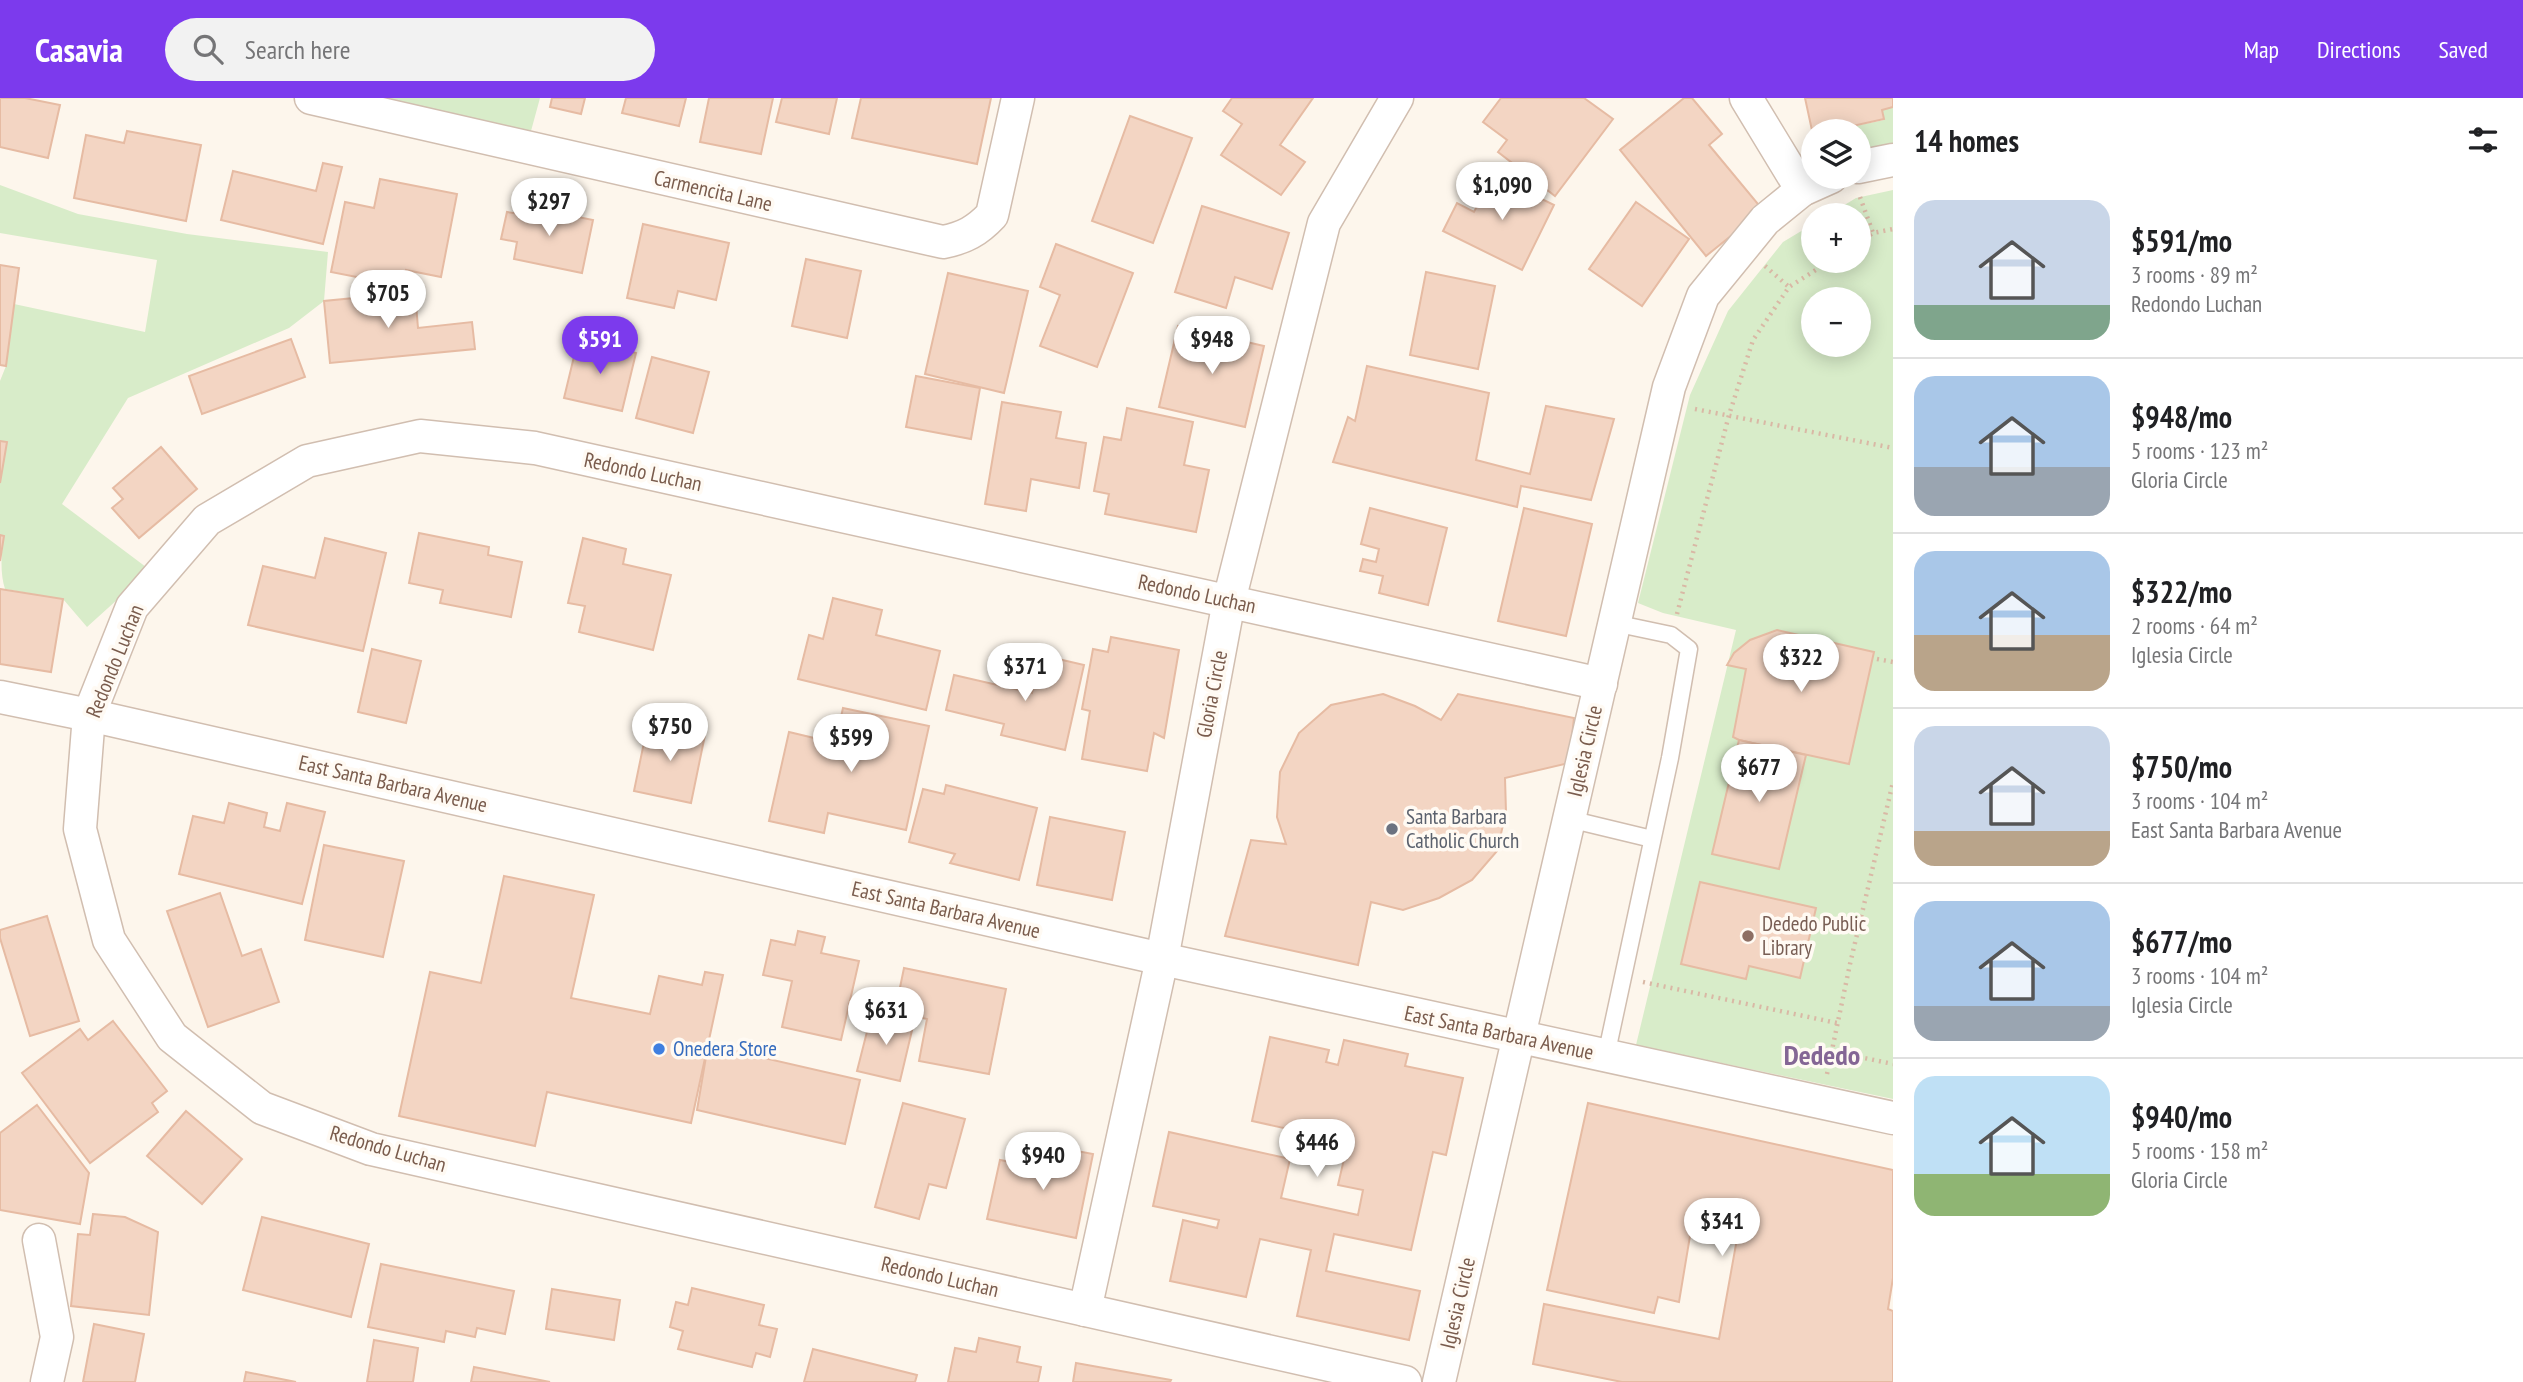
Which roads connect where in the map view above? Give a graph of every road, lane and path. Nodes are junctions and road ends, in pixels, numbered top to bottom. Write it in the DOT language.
graph roads {
  1 [pos="311,98"];
  2 [pos="1018,98"];
  3 [pos="1397,98"];
  4 [pos="1746,98"];
  5 [pos="1893,160"];
  6 [pos="1871,168"];
  7 [pos="1806,189"];
  8 [pos="1854,189"];
  9 [pos="1802,190"];
  10 [pos="1893,229"];
  11 [pos="1873,233"];
  12 [pos="1811,273"];
  13 [pos="1666,403"];
  14 [pos="1729,415"];
  15 [pos="1893,448"];
  16 [pos="1229,601"];
  17 [pos="1614,623"];
  18 [pos="1671,635"];
  19 [pos="1877,659"];
  20 [pos="1893,662"];
  21 [pos="1601,684"];
  22 [pos="0,697"];
  23 [pos="89,715"];
  24 [pos="1893,782"];
  25 [pos="1569,819"];
  26 [pos="1652,839"];
  27 [pos="1162,959"];
  28 [pos="1621,978"];
  29 [pos="1837,1023"];
  30 [pos="1520,1038"];
  31 [pos="1831,1051"];
  32 [pos="1606,1056"];
  33 [pos="1893,1064"];
  34 [pos="1822,1103"];
  35 [pos="1893,1118"];
  36 [pos="39,1240"];
  37 [pos="1085,1310"];
  38 [pos="47,1382"];
  39 [pos="1405,1382"];
  40 [pos="1439,1382"];
  1 -- 2 [label="street, Carmencita Lane"];
  3 -- 16 [label="street, Gloria Circle"];
  4 -- 9 [label="street"];
  5 -- 6 [label="street, Iglesia Circle"];
  7 -- 9 [label="street, Iglesia Circle"];
  8 -- 11 [label="path"];
  9 -- 13 [label="street, Iglesia Circle"];
  10 -- 11 [label="path"];
  12 -- 14 [label="path"];
  13 -- 14 [label="path"];
  13 -- 17 [label="street, Iglesia Circle"];
  14 -- 15 [label="path"];
  14 -- 18 [label="path"];
  16 -- 21 [label="street, Redondo Luchan"];
  16 -- 23 [label="street, Redondo Luchan"];
  16 -- 27 [label="street, Gloria Circle"];
  17 -- 18 [label="lane"];
  17 -- 21 [label="street, Iglesia Circle"];
  18 -- 26 [label="lane"];
  19 -- 20 [label="path"];
  21 -- 25 [label="street, Iglesia Circle"];
  22 -- 23 [label="street, East Santa Barbara Avenue"];
  23 -- 27 [label="street, East Santa Barbara Avenue"];
  23 -- 37 [label="street, Redondo Luchan"];
  24 -- 29 [label="path"];
  25 -- 26 [label="lane"];
  25 -- 30 [label="street, Iglesia Circle"];
  26 -- 28 [label="lane"];
  27 -- 30 [label="street, East Santa Barbara Avenue"];
  27 -- 37 [label="street, Gloria Circle"];
  28 -- 29 [label="path"];
  28 -- 32 [label="lane"];
  29 -- 31 [label="path"];
  30 -- 32 [label="street, East Santa Barbara Avenue"];
  30 -- 40 [label="street, Iglesia Circle"];
  31 -- 33 [label="path"];
  31 -- 34 [label="path"];
  32 -- 34 [label="street, East Santa Barbara Avenue"];
  34 -- 35 [label="street, East Santa Barbara Avenue"];
  36 -- 38 [label="street"];
  37 -- 39 [label="street, Redondo Luchan"];
}
